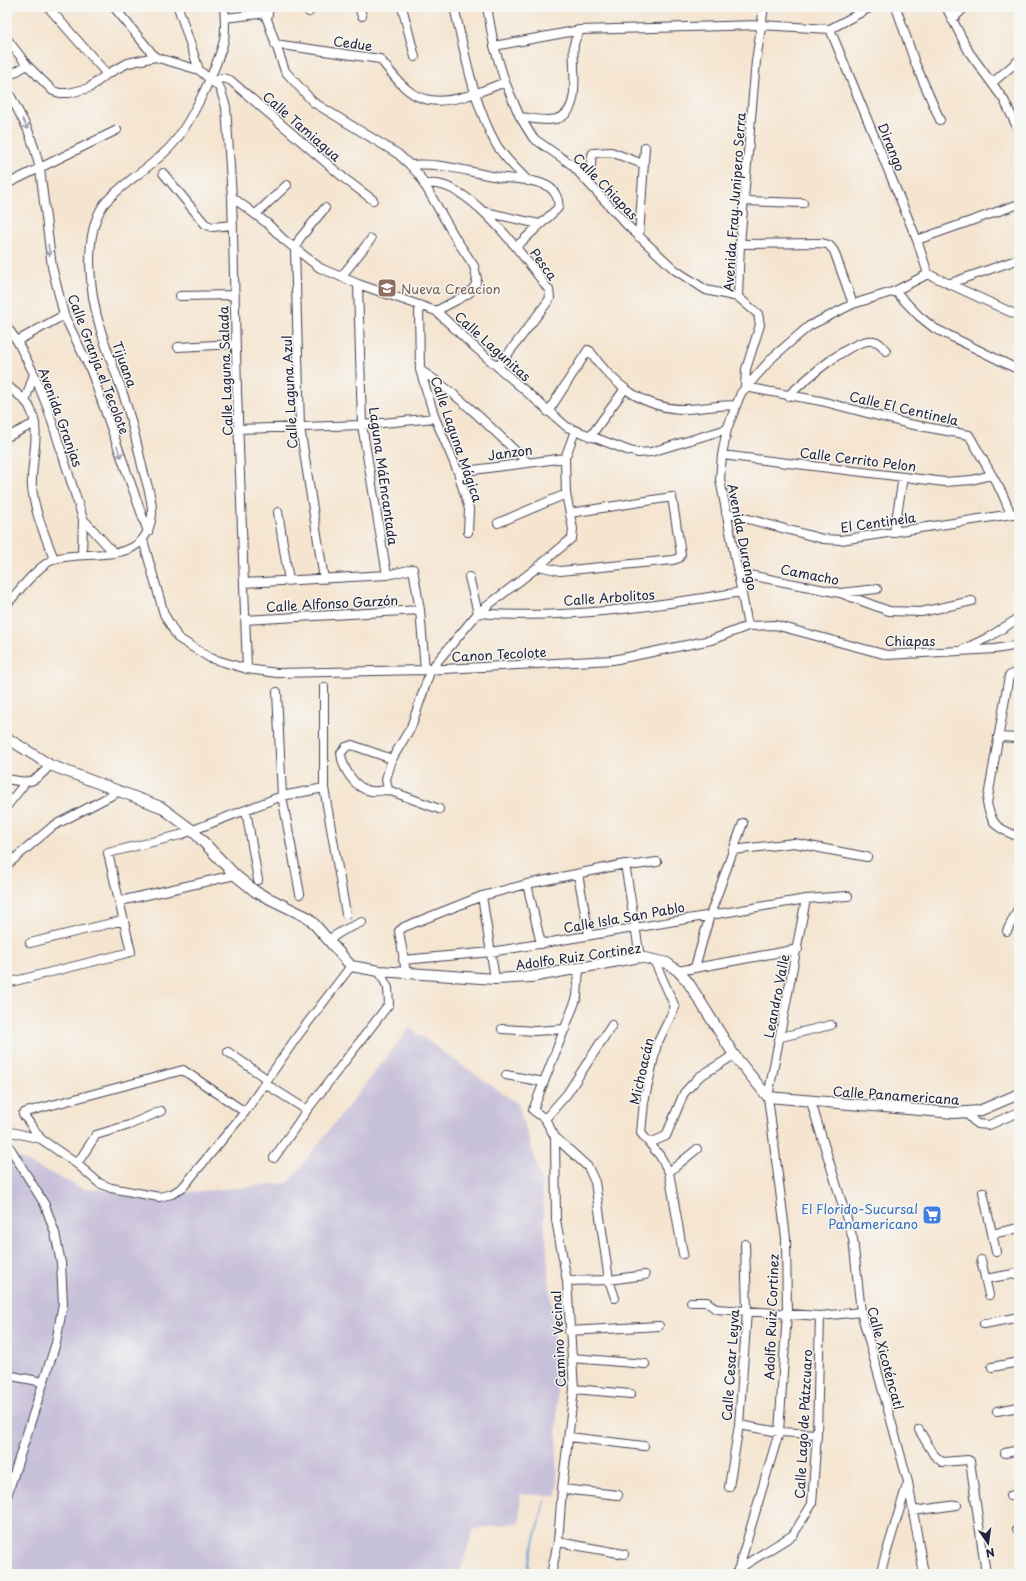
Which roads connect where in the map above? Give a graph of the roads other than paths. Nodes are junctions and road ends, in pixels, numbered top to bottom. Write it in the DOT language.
graph roads {
  1 [pos="48,7"];
  2 [pos="114,7"];
  3 [pos="178,7"];
  4 [pos="224,7"];
  5 [pos="359,7"];
  6 [pos="402,7"];
  7 [pos="454,7"];
  8 [pos="487,7"];
  9 [pos="764,7"];
  10 [pos="871,7"];
  11 [pos="896,7"];
  12 [pos="946,7"];
  13 [pos="965,7"];
  14 [pos="268,10"];
  15 [pos="362,16"];
  16 [pos="225,18"];
  17 [pos="952,20"];
  18 [pos="760,25"];
  19 [pos="830,29"];
  20 [pos="580,30"];
  21 [pos="7,39"];
  22 [pos="275,44"];
  23 [pos="494,46"];
  24 [pos="155,57"];
  25 [pos="415,57"];
  26 [pos="1019,60"];
  27 [pos="27,65"];
  28 [pos="199,70"];
  29 [pos="107,74"];
  30 [pos="7,77"];
  31 [pos="211,80"];
  32 [pos="505,82"];
  33 [pos="992,83"];
  34 [pos="7,89"];
  35 [pos="476,94"];
  36 [pos="520,117"];
  37 [pos="940,120"];
  38 [pos="117,130"];
  39 [pos="1019,131"];
  40 [pos="645,147"];
  41 [pos="643,164"];
  42 [pos="410,165"];
  43 [pos="40,169"];
  44 [pos="163,174"];
  45 [pos="528,181"];
  46 [pos="590,183"];
  47 [pos="7,184"];
  48 [pos="287,185"];
  49 [pos="424,185"];
  50 [pos="232,197"];
  51 [pos="373,200"];
  52 [pos="744,201"];
  53 [pos="803,203"];
  54 [pos="1019,204"];
  55 [pos="325,208"];
  56 [pos="485,212"];
  57 [pos="256,214"];
  58 [pos="539,224"];
  59 [pos="233,225"];
  60 [pos="639,237"];
  61 [pos="371,239"];
  62 [pos="917,240"];
  63 [pos="740,244"];
  64 [pos="516,247"];
  65 [pos="295,249"];
  66 [pos="1019,259"];
  67 [pos="928,274"];
  68 [pos="341,277"];
  69 [pos="358,284"];
  70 [pos="948,284"];
  71 [pos="895,291"];
  72 [pos="235,295"];
  73 [pos="180,296"];
  74 [pos="738,297"];
  75 [pos="853,304"];
  76 [pos="420,305"];
  77 [pos="436,311"];
  78 [pos="64,315"];
  79 [pos="1019,316"];
  80 [pos="7,327"];
  81 [pos="17,341"];
  82 [pos="236,344"];
  83 [pos="178,347"];
  84 [pos="886,351"];
  85 [pos="498,366"];
  86 [pos="420,370"];
  87 [pos="1019,370"];
  88 [pos="34,374"];
  89 [pos="7,385"];
  90 [pos="744,387"];
  91 [pos="624,390"];
  92 [pos="788,396"];
  93 [pos="25,401"];
  94 [pos="736,405"];
  95 [pos="548,412"];
  96 [pos="435,418"];
  97 [pos="36,423"];
  98 [pos="362,425"];
  99 [pos="300,427"];
  100 [pos="238,429"];
  101 [pos="727,429"];
  102 [pos="576,431"];
  103 [pos="7,437"];
  104 [pos="590,437"];
  105 [pos="722,455"];
  106 [pos="565,458"];
  107 [pos="527,462"];
  108 [pos="458,472"];
  109 [pos="991,475"];
  110 [pos="903,477"];
  111 [pos="566,494"];
  112 [pos="278,512"];
  113 [pos="570,513"];
  114 [pos="726,513"];
  115 [pos="1015,513"];
  116 [pos="83,519"];
  117 [pos="498,523"];
  118 [pos="148,532"];
  119 [pos="468,532"];
  120 [pos="894,533"];
  121 [pos="142,540"];
  122 [pos="114,553"];
  123 [pos="82,555"];
  124 [pos="54,559"];
  125 [pos="539,566"];
  126 [pos="738,573"];
  127 [pos="386,575"];
  128 [pos="469,577"];
  129 [pos="324,579"];
  130 [pos="289,581"];
  131 [pos="244,583"];
  132 [pos="877,589"];
  133 [pos="741,592"];
  134 [pos="840,593"];
  135 [pos="972,601"];
  136 [pos="7,604"];
  137 [pos="420,610"];
  138 [pos="478,613"];
  139 [pos="1019,618"];
  140 [pos="245,620"];
  141 [pos="748,626"];
  142 [pos="1019,646"];
  143 [pos="957,652"];
  144 [pos="247,669"];
  145 [pos="428,669"];
  146 [pos="1019,670"];
  147 [pos="324,687"];
  148 [pos="277,692"];
  149 [pos="998,737"];
  150 [pos="7,738"];
  151 [pos="1019,738"];
  152 [pos="392,760"];
  153 [pos="50,765"];
  154 [pos="7,779"];
  155 [pos="25,783"];
  156 [pos="324,788"];
  157 [pos="388,790"];
  158 [pos="118,792"];
  159 [pos="282,796"];
  160 [pos="7,806"];
  161 [pos="439,809"];
  162 [pos="246,810"];
  163 [pos="743,823"];
  164 [pos="192,830"];
  165 [pos="1019,837"];
  166 [pos="734,850"];
  167 [pos="866,857"];
  168 [pos="657,862"];
  169 [pos="625,864"];
  170 [pos="7,865"];
  171 [pos="578,874"];
  172 [pos="235,875"];
  173 [pos="258,880"];
  174 [pos="527,884"];
  175 [pos="300,894"];
  176 [pos="482,896"];
  177 [pos="848,896"];
  178 [pos="806,899"];
  179 [pos="120,901"];
  180 [pos="1019,907"];
  181 [pos="346,914"];
  182 [pos="710,915"];
  183 [pos="124,920"];
  184 [pos="362,922"];
  185 [pos="636,926"];
  186 [pos="1007,931"];
  187 [pos="589,935"];
  188 [pos="328,940"];
  189 [pos="30,943"];
  190 [pos="540,944"];
  191 [pos="798,949"];
  192 [pos="490,952"];
  193 [pos="640,957"];
  194 [pos="403,960"];
  195 [pos="654,960"];
  196 [pos="351,966"];
  197 [pos="695,967"];
  198 [pos="579,969"];
  199 [pos="379,971"];
  200 [pos="678,971"];
  201 [pos="406,972"];
  202 [pos="495,979"];
  203 [pos="7,983"];
  204 [pos="612,1025"];
  205 [pos="830,1025"];
  206 [pos="502,1029"];
  207 [pos="565,1029"];
  208 [pos="781,1037"];
  209 [pos="228,1052"];
  210 [pos="734,1055"];
  211 [pos="506,1075"];
  212 [pos="266,1081"];
  213 [pos="544,1082"];
  214 [pos="1019,1094"];
  215 [pos="768,1097"];
  216 [pos="811,1102"];
  217 [pos="307,1110"];
  218 [pos="161,1111"];
  219 [pos="245,1112"];
  220 [pos="966,1112"];
  221 [pos="1019,1112"];
  222 [pos="545,1119"];
  223 [pos="7,1131"];
  224 [pos="555,1137"];
  225 [pos="41,1139"];
  226 [pos="7,1143"];
  227 [pos="650,1143"];
  228 [pos="697,1149"];
  229 [pos="274,1158"];
  230 [pos="77,1164"];
  231 [pos="669,1172"];
  232 [pos="982,1192"];
  233 [pos="1019,1228"];
  234 [pos="992,1234"];
  235 [pos="745,1244"];
  236 [pos="996,1252"];
  237 [pos="683,1254"];
  238 [pos="981,1260"];
  239 [pos="1019,1273"];
  240 [pos="645,1275"];
  241 [pos="985,1279"];
  242 [pos="609,1280"];
  243 [pos="567,1281"];
  244 [pos="989,1295"];
  245 [pos="616,1298"];
  246 [pos="691,1302"];
  247 [pos="747,1312"];
  248 [pos="861,1312"];
  249 [pos="787,1313"];
  250 [pos="820,1316"];
  251 [pos="1019,1317"];
  252 [pos="984,1324"];
  253 [pos="659,1326"];
  254 [pos="569,1331"];
  255 [pos="572,1358"];
  256 [pos="1019,1362"];
  257 [pos="645,1364"];
  258 [pos="992,1367"];
  259 [pos="7,1375"];
  260 [pos="43,1382"];
  261 [pos="574,1389"];
  262 [pos="631,1394"];
  263 [pos="1019,1407"];
  264 [pos="997,1411"];
  265 [pos="739,1425"];
  266 [pos="919,1430"];
  267 [pos="779,1432"];
  268 [pos="817,1434"];
  269 [pos="569,1437"];
  270 [pos="644,1446"];
  271 [pos="1019,1450"];
  272 [pos="1005,1453"];
  273 [pos="908,1482"];
  274 [pos="729,1487"];
  275 [pos="562,1489"];
  276 [pos="1019,1494"];
  277 [pos="618,1495"];
  278 [pos="7,1496"];
  279 [pos="1010,1496"];
  280 [pos="957,1505"];
  281 [pos="913,1511"];
  282 [pos="558,1542"];
  283 [pos="624,1554"];
  284 [pos="737,1572"];
  285 [pos="551,1574"];
  286 [pos="880,1574"];
  287 [pos="924,1574"];
  288 [pos="986,1574"];
  1 -- 29 [label="street"];
  2 -- 24 [label="street"];
  3 -- 28 [label="street"];
  4 -- 16 [label="street, Tijuana"];
  5 -- 15 [label="street"];
  6 -- 25 [label="street"];
  7 -- 35 [label="street"];
  8 -- 23 [label="street, Calle Chiapas"];
  9 -- 18 [label="street, Avenida Fray Junipero Serra"];
  10 -- 19 [label="street"];
  11 -- 37 [label="street"];
  12 -- 17 [label="street"];
  13 -- 17 [label="street"];
  14 -- 16 [label="street"];
  14 -- 22 [label="street"];
  16 -- 31 [label="street, Tijuana"];
  17 -- 33 [label="street"];
  18 -- 19 [label="street"];
  18 -- 20 [label="street"];
  18 -- 52 [label="street, Avenida Fray Junipero Serra"];
  19 -- 62 [label="street, Dirango"];
  20 -- 23 [label="street"];
  20 -- 36 [label="street"];
  21 -- 27 [label="street"];
  22 -- 35 [label="street, Cedue"];
  22 -- 42 [label="street"];
  23 -- 32 [label="street, Calle Chiapas"];
  24 -- 28 [label="street"];
  24 -- 29 [label="street"];
  26 -- 33 [label="street"];
  27 -- 29 [label="street"];
  27 -- 30 [label="street"];
  28 -- 31 [label="street"];
  31 -- 50 [label="street, Calle Laguna Salada"];
  31 -- 51 [label="street, Calle Tamiagua"];
  31 -- 118 [label="street, Tijuana"];
  32 -- 35 [label="street, Cedue"];
  32 -- 36 [label="street, Calle Chiapas"];
  33 -- 39 [label="street"];
  34 -- 43 [label="street, Calle Granja el Tecolote, one-way"];
  35 -- 45 [label="street"];
  36 -- 46 [label="street, Calle Chiapas"];
  38 -- 43 [label="street"];
  40 -- 41 [label="street"];
  41 -- 46 [label="street"];
  41 -- 60 [label="street"];
  42 -- 45 [label="street"];
  42 -- 49 [label="street"];
  43 -- 47 [label="street"];
  43 -- 78 [label="street, Calle Granja el Tecolote, one-way"];
  44 -- 59 [label="street"];
  45 -- 58 [label="street"];
  46 -- 60 [label="street, Calle Chiapas"];
  48 -- 57 [label="street"];
  49 -- 56 [label="street"];
  49 -- 77 [label="street"];
  50 -- 57 [label="street, Calle Lagunitas"];
  50 -- 59 [label="street, Calle Laguna Salada"];
  52 -- 53 [label="street"];
  52 -- 63 [label="street, Avenida Fray Junipero Serra"];
  54 -- 62 [label="street"];
  55 -- 65 [label="street"];
  56 -- 58 [label="street"];
  56 -- 64 [label="street, Pesca"];
  57 -- 65 [label="street, Calle Lagunitas"];
  58 -- 64 [label="street"];
  59 -- 72 [label="street, Calle Laguna Salada"];
  60 -- 74 [label="street, Calle Chiapas"];
  61 -- 68 [label="street"];
  62 -- 67 [label="street, Dirango"];
  63 -- 74 [label="street, Avenida Fray Junipero Serra"];
  63 -- 75 [label="street"];
  64 -- 85 [label="street, Pesca"];
  65 -- 68 [label="street, Calle Lagunitas"];
  65 -- 99 [label="street, Calle Laguna Azul"];
  66 -- 70 [label="street"];
  67 -- 70 [label="street"];
  67 -- 71 [label="street, Avenida Durango"];
  68 -- 69 [label="street, Calle Lagunitas"];
  69 -- 76 [label="street, Calle Lagunitas"];
  69 -- 98 [label="street, Laguna MáEncantada"];
  70 -- 79 [label="street"];
  71 -- 75 [label="street, Avenida Durango"];
  71 -- 87 [label="street"];
  72 -- 73 [label="street"];
  72 -- 82 [label="street, Calle Laguna Salada"];
  74 -- 90 [label="street, Avenida Fray Junipero Serra"];
  75 -- 90 [label="street, Avenida Durango"];
  76 -- 77 [label="street, Calle Lagunitas"];
  76 -- 86 [label="street, Calle Laguna Mágica"];
  77 -- 85 [label="street, Calle Lagunitas"];
  78 -- 81 [label="street"];
  78 -- 118 [label="street, Calle Granja el Tecolote, one-way"];
  80 -- 81 [label="street, Avenida Granjas"];
  81 -- 88 [label="street, Avenida Granjas"];
  82 -- 83 [label="street"];
  82 -- 100 [label="street, Calle Laguna Salada"];
  84 -- 92 [label="street"];
  85 -- 95 [label="street, Calle Lagunitas"];
  86 -- 96 [label="street, Calle Laguna Mágica"];
  86 -- 107 [label="street"];
  88 -- 93 [label="street"];
  88 -- 116 [label="street, Avenida Granjas"];
  89 -- 93 [label="street"];
  90 -- 92 [label="street, Calle El Centinela"];
  90 -- 94 [label="street, Avenida Durango"];
  91 -- 94 [label="street"];
  91 -- 95 [label="street"];
  91 -- 104 [label="street"];
  92 -- 109 [label="street, Calle El Centinela"];
  93 -- 97 [label="street"];
  94 -- 101 [label="street, Avenida Durango"];
  95 -- 102 [label="street, Calle Lagunitas"];
  96 -- 98 [label="street"];
  96 -- 108 [label="street, Calle Laguna Mágica"];
  97 -- 103 [label="street"];
  97 -- 124 [label="street"];
  98 -- 99 [label="street"];
  98 -- 127 [label="street, Laguna MáEncantada"];
  99 -- 100 [label="street"];
  99 -- 129 [label="street, Calle Laguna Azul"];
  100 -- 131 [label="street, Calle Laguna Salada"];
  101 -- 104 [label="street, Calle Lagunitas"];
  101 -- 105 [label="street, Avenida Durango"];
  102 -- 104 [label="street, Calle Lagunitas"];
  102 -- 106 [label="street"];
  105 -- 110 [label="street, Calle Cerrito Pelon"];
  105 -- 114 [label="street, Avenida Durango"];
  106 -- 107 [label="street, Janzon"];
  106 -- 111 [label="street"];
  107 -- 108 [label="street, Janzon"];
  108 -- 119 [label="street, Calle Laguna Mágica"];
  109 -- 110 [label="street, Calle Cerrito Pelon"];
  109 -- 115 [label="street, Calle El Centinela"];
  110 -- 120 [label="street"];
  111 -- 113 [label="street"];
  111 -- 117 [label="street"];
  112 -- 130 [label="street"];
  113 -- 125 [label="street"];
  113 -- 125 [label="street"];
  114 -- 120 [label="street, El Centinela"];
  114 -- 126 [label="street, Avenida Durango"];
  115 -- 120 [label="street, El Centinela"];
  116 -- 122 [label="street, Avenida Granjas"];
  116 -- 123 [label="street, Avenida Granjas"];
  118 -- 121 [label="street, Tijuana"];
  121 -- 122 [label="street, Tijuana"];
  121 -- 144 [label="street"];
  122 -- 123 [label="street, Tijuana"];
  123 -- 124 [label="street, Tijuana"];
  124 -- 136 [label="street"];
  125 -- 138 [label="street"];
  126 -- 133 [label="street, Avenida Durango"];
  126 -- 134 [label="street, Camacho"];
  127 -- 129 [label="street"];
  127 -- 137 [label="street"];
  128 -- 138 [label="street"];
  129 -- 130 [label="street"];
  130 -- 131 [label="street"];
  131 -- 140 [label="street, Calle Laguna Salada"];
  132 -- 134 [label="street, Camacho"];
  133 -- 138 [label="street, Calle Arbolitos"];
  133 -- 141 [label="street, Avenida Durango"];
  134 -- 135 [label="street"];
  137 -- 140 [label="street, Calle Alfonso Garzón"];
  137 -- 145 [label="street"];
  138 -- 145 [label="street"];
  139 -- 143 [label="street, Chiapas"];
  140 -- 144 [label="street, Calle Laguna Salada"];
  141 -- 143 [label="street, Chiapas"];
  141 -- 145 [label="street, Canon Tecolote"];
  142 -- 143 [label="street"];
  144 -- 145 [label="street, Canon Tecolote"];
  145 -- 152 [label="street"];
  146 -- 149 [label="street"];
  147 -- 156 [label="street"];
  148 -- 159 [label="street"];
  149 -- 151 [label="street"];
  149 -- 165 [label="street"];
  150 -- 153 [label="main road"];
  152 -- 157 [label="street"];
  152 -- 157 [label="street"];
  153 -- 155 [label="street"];
  153 -- 158 [label="main road"];
  154 -- 155 [label="street"];
  155 -- 160 [label="street"];
  156 -- 159 [label="street"];
  156 -- 181 [label="street"];
  157 -- 161 [label="street"];
  158 -- 164 [label="main road"];
  158 -- 170 [label="street"];
  159 -- 162 [label="street"];
  159 -- 175 [label="street"];
  162 -- 164 [label="street"];
  162 -- 173 [label="street"];
  163 -- 166 [label="street"];
  164 -- 172 [label="main road"];
  164 -- 179 [label="street"];
  166 -- 167 [label="street"];
  166 -- 182 [label="street"];
  168 -- 169 [label="street"];
  169 -- 171 [label="street"];
  169 -- 185 [label="street"];
  171 -- 174 [label="street"];
  171 -- 187 [label="street"];
  172 -- 179 [label="street"];
  172 -- 188 [label="main road"];
  174 -- 176 [label="street"];
  174 -- 190 [label="street"];
  176 -- 192 [label="street"];
  176 -- 194 [label="street"];
  177 -- 178 [label="street, Calle Isla San Pablo"];
  178 -- 182 [label="street, Calle Isla San Pablo"];
  178 -- 191 [label="street, Leandro Valle"];
  179 -- 183 [label="street"];
  180 -- 186 [label="street"];
  182 -- 185 [label="street, Calle Isla San Pablo"];
  182 -- 197 [label="street"];
  183 -- 189 [label="street"];
  183 -- 203 [label="street"];
  184 -- 188 [label="street"];
  185 -- 187 [label="street, Calle Isla San Pablo"];
  185 -- 193 [label="street"];
  187 -- 190 [label="street, Calle Isla San Pablo"];
  188 -- 196 [label="main road"];
  190 -- 192 [label="street, Calle Isla San Pablo"];
  191 -- 197 [label="street"];
  191 -- 208 [label="street, Leandro Valle"];
  192 -- 194 [label="street, Calle Isla San Pablo"];
  192 -- 202 [label="street"];
  193 -- 195 [label="main road, Adolfo Ruiz Cortinez"];
  193 -- 198 [label="main road, Adolfo Ruiz Cortinez"];
  194 -- 201 [label="street"];
  195 -- 200 [label="main road, Adolfo Ruiz Cortinez"];
  195 -- 227 [label="street, Michoacán"];
  196 -- 199 [label="main road, Adolfo Ruiz Cortinez"];
  196 -- 212 [label="street"];
  197 -- 200 [label="street"];
  198 -- 202 [label="main road, Adolfo Ruiz Cortinez"];
  198 -- 207 [label="street"];
  199 -- 201 [label="main road, Adolfo Ruiz Cortinez"];
  199 -- 217 [label="street"];
  200 -- 210 [label="main road, Adolfo Ruiz Cortinez"];
  201 -- 202 [label="main road, Adolfo Ruiz Cortinez"];
  204 -- 222 [label="street"];
  205 -- 208 [label="street"];
  206 -- 207 [label="street"];
  207 -- 213 [label="street"];
  208 -- 215 [label="street, Leandro Valle"];
  209 -- 212 [label="street"];
  210 -- 215 [label="main road, Adolfo Ruiz Cortinez"];
  210 -- 227 [label="street"];
  211 -- 213 [label="street"];
  212 -- 217 [label="street"];
  212 -- 219 [label="street"];
  213 -- 222 [label="street, Camino Vecinal"];
  214 -- 220 [label="main road, Calle Panamericana"];
  215 -- 216 [label="main road, Calle Panamericana"];
  215 -- 249 [label="street, Adolfo Ruiz Cortinez"];
  216 -- 220 [label="main road, Calle Panamericana"];
  216 -- 248 [label="street, Calle Xicoténcatl"];
  217 -- 229 [label="street"];
  218 -- 230 [label="street"];
  219 -- 225 [label="street"];
  219 -- 230 [label="street"];
  220 -- 221 [label="street"];
  222 -- 224 [label="street, Camino Vecinal"];
  223 -- 225 [label="street"];
  224 -- 242 [label="street"];
  224 -- 243 [label="street, Camino Vecinal"];
  225 -- 230 [label="street"];
  226 -- 260 [label="street"];
  227 -- 231 [label="street"];
  228 -- 231 [label="street"];
  231 -- 237 [label="street"];
  232 -- 234 [label="street"];
  233 -- 234 [label="street"];
  234 -- 236 [label="street"];
  235 -- 247 [label="street, Calle Cesar Leyva"];
  238 -- 241 [label="street"];
  239 -- 241 [label="street"];
  240 -- 242 [label="street"];
  241 -- 244 [label="street"];
  242 -- 243 [label="street"];
  242 -- 245 [label="street"];
  243 -- 254 [label="street, Camino Vecinal"];
  246 -- 247 [label="street"];
  247 -- 249 [label="street"];
  247 -- 265 [label="street, Calle Cesar Leyva"];
  248 -- 250 [label="street"];
  248 -- 273 [label="street, Calle Xicoténcatl"];
  249 -- 250 [label="street"];
  249 -- 267 [label="street, Adolfo Ruiz Cortinez"];
  250 -- 268 [label="street, Calle Lago de Pátzcuaro"];
  251 -- 252 [label="street"];
  253 -- 254 [label="street"];
  254 -- 255 [label="street, Camino Vecinal"];
  255 -- 257 [label="street"];
  255 -- 261 [label="street, Camino Vecinal"];
  256 -- 258 [label="street"];
  259 -- 260 [label="street"];
  260 -- 278 [label="street"];
  261 -- 262 [label="street"];
  261 -- 269 [label="street, Camino Vecinal"];
  263 -- 264 [label="street"];
  265 -- 267 [label="street"];
  265 -- 274 [label="street, Calle Cesar Leyva"];
  266 -- 288 [label="street"];
  267 -- 268 [label="street"];
  267 -- 284 [label="street, Adolfo Ruiz Cortinez"];
  268 -- 284 [label="street, Calle Lago de Pátzcuaro"];
  269 -- 270 [label="street"];
  269 -- 275 [label="street, Camino Vecinal"];
  271 -- 272 [label="street"];
  273 -- 281 [label="street, Calle Xicoténcatl"];
  273 -- 286 [label="street"];
  275 -- 277 [label="street"];
  275 -- 282 [label="street, Camino Vecinal"];
  276 -- 279 [label="street"];
  280 -- 281 [label="street"];
  281 -- 287 [label="street, Calle Xicoténcatl"];
  282 -- 283 [label="street"];
  282 -- 285 [label="street, Camino Vecinal"];
}
